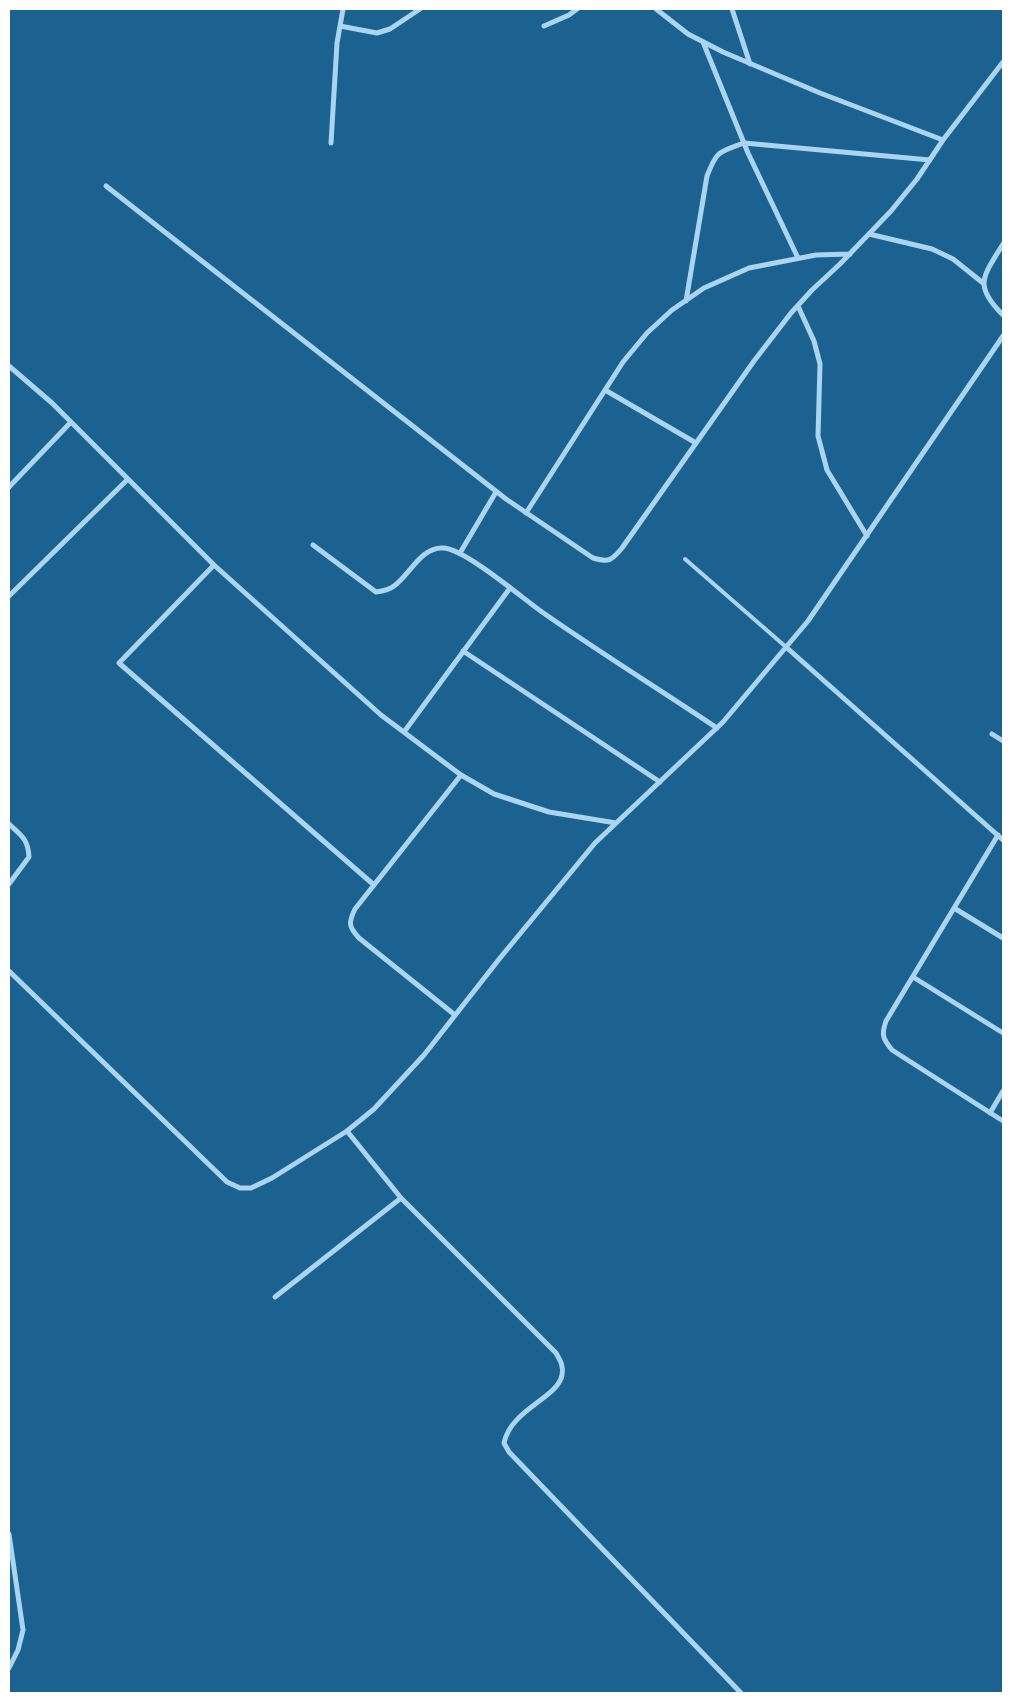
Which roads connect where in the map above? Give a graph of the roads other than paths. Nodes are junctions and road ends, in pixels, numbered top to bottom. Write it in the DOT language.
graph roads {
  1 [pos="343,9"];
  2 [pos="420,9"];
  3 [pos="577,9"];
  4 [pos="656,9"];
  5 [pos="732,9"];
  6 [pos="340,26"];
  7 [pos="544,26"];
  8 [pos="703,42"];
  9 [pos="1003,62"];
  10 [pos="750,64"];
  11 [pos="943,140"];
  12 [pos="331,143"];
  13 [pos="744,143"];
  14 [pos="930,160"];
  15 [pos="106,186"];
  16 [pos="869,234"];
  17 [pos="1003,244"];
  18 [pos="850,254"];
  19 [pos="798,258"];
  20 [pos="983,283"];
  21 [pos="686,301"];
  22 [pos="798,306"];
  23 [pos="1003,315"];
  24 [pos="1003,336"];
  25 [pos="10,369"];
  26 [pos="605,390"];
  27 [pos="71,422"];
  28 [pos="696,443"];
  29 [pos="128,478"];
  30 [pos="9,487"];
  31 [pos="496,492"];
  32 [pos="526,513"];
  33 [pos="867,536"];
  34 [pos="312,545"];
  35 [pos="460,553"];
  36 [pos="685,559"];
  37 [pos="214,565"];
  38 [pos="510,588"];
  39 [pos="9,596"];
  40 [pos="786,647"];
  41 [pos="463,652"];
  42 [pos="717,728"];
  43 [pos="404,732"];
  44 [pos="992,734"];
  45 [pos="1003,741"];
  46 [pos="461,775"];
  47 [pos="660,782"];
  48 [pos="616,823"];
  49 [pos="9,824"];
  50 [pos="998,835"];
  51 [pos="1003,840"];
  52 [pos="9,884"];
  53 [pos="374,885"];
  54 [pos="954,908"];
  55 [pos="1003,938"];
  56 [pos="9,972"];
  57 [pos="912,977"];
  58 [pos="455,1015"];
  59 [pos="1003,1032"];
  60 [pos="1003,1091"];
  61 [pos="990,1113"];
  62 [pos="1003,1121"];
  63 [pos="347,1132"];
  64 [pos="400,1198"];
  65 [pos="275,1296"];
  66 [pos="9,1534"];
  67 [pos="9,1668"];
  68 [pos="741,1693"];
  1 -- 6 [label="street"];
  2 -- 6 [label="street"];
  3 -- 7 [label="street"];
  4 -- 8 [label="street"];
  5 -- 10 [label="street"];
  6 -- 12 [label="street"];
  8 -- 10 [label="street"];
  8 -- 13 [label="street"];
  9 -- 11 [label="street"];
  10 -- 11 [label="street"];
  11 -- 14 [label="street"];
  13 -- 14 [label="street"];
  13 -- 19 [label="street"];
  13 -- 21 [label="street"];
  14 -- 16 [label="street"];
  15 -- 31 [label="street"];
  16 -- 18 [label="street"];
  16 -- 20 [label="street"];
  17 -- 20 [label="street"];
  18 -- 19 [label="street"];
  18 -- 22 [label="street"];
  19 -- 21 [label="street"];
  20 -- 23 [label="street"];
  21 -- 26 [label="street"];
  22 -- 28 [label="street"];
  22 -- 33 [label="street"];
  24 -- 33 [label="street"];
  25 -- 27 [label="street"];
  26 -- 28 [label="street"];
  26 -- 32 [label="street"];
  27 -- 29 [label="street"];
  27 -- 30 [label="street"];
  28 -- 32 [label="street"];
  29 -- 37 [label="street"];
  29 -- 39 [label="street"];
  31 -- 32 [label="street"];
  31 -- 35 [label="street"];
  33 -- 40 [label="street"];
  34 -- 35 [label="street"];
  35 -- 38 [label="street"];
  36 -- 40 [label="lane"];
  37 -- 43 [label="street"];
  37 -- 53 [label="street"];
  38 -- 41 [label="street"];
  38 -- 42 [label="street"];
  40 -- 42 [label="street"];
  40 -- 50 [label="street"];
  41 -- 43 [label="street"];
  41 -- 47 [label="street"];
  42 -- 47 [label="street"];
  43 -- 46 [label="street"];
  44 -- 45 [label="street"];
  46 -- 48 [label="street"];
  46 -- 53 [label="street"];
  47 -- 48 [label="street"];
  48 -- 58 [label="street"];
  49 -- 52 [label="street"];
  50 -- 51 [label="street"];
  50 -- 54 [label="street"];
  53 -- 58 [label="street"];
  54 -- 55 [label="street"];
  54 -- 57 [label="street"];
  56 -- 63 [label="street"];
  57 -- 59 [label="street"];
  57 -- 61 [label="street"];
  58 -- 63 [label="street"];
  60 -- 61 [label="street"];
  61 -- 62 [label="street"];
  63 -- 64 [label="street"];
  64 -- 65 [label="street"];
  64 -- 68 [label="street"];
  66 -- 67 [label="street"];
}
